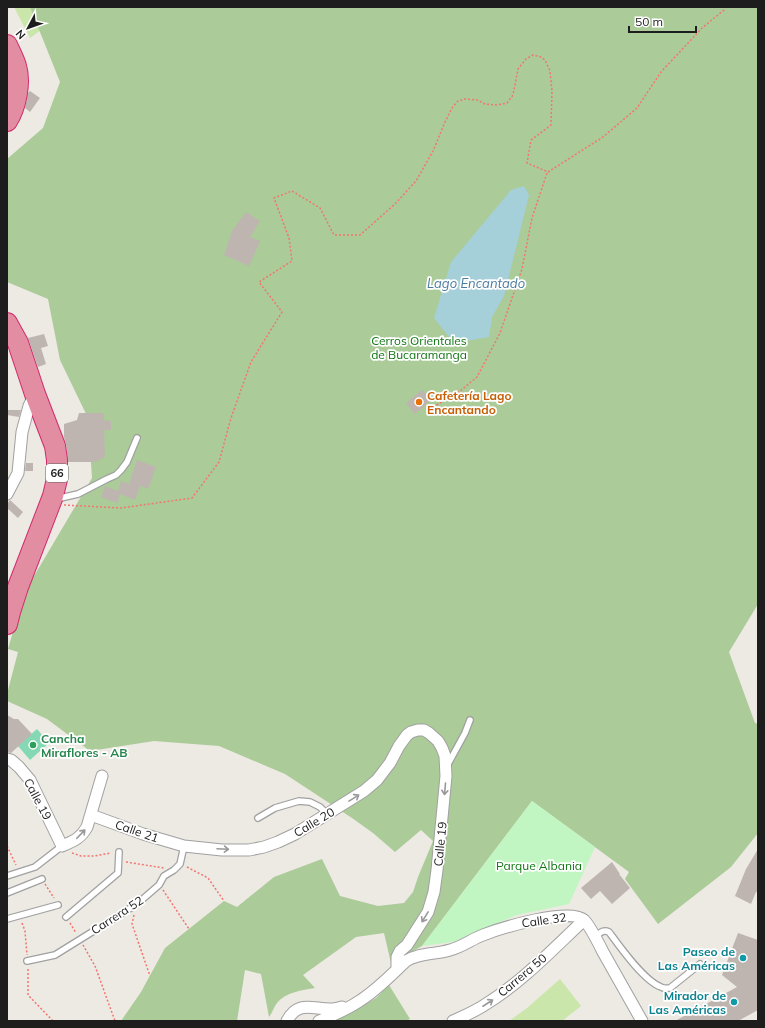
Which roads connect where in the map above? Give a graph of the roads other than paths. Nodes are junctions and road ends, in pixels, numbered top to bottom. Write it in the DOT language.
graph roads {
  1 [pos="7,45"];
  2 [pos="7,121"];
  3 [pos="7,323"];
  4 [pos="35,394"];
  5 [pos="137,438"];
  6 [pos="7,494"];
  7 [pos="50,502"];
  8 [pos="7,624"];
  9 [pos="470,720"];
  10 [pos="411,732"];
  11 [pos="7,759"];
  12 [pos="446,767"];
  13 [pos="102,776"];
  14 [pos="327,814"];
  15 [pos="91,815"];
  16 [pos="258,818"];
  17 [pos="62,846"];
  18 [pos="184,846"];
  19 [pos="119,852"];
  20 [pos="7,876"];
  21 [pos="42,879"];
  22 [pos="7,893"];
  23 [pos="58,904"];
  24 [pos="66,917"];
  25 [pos="7,919"];
  26 [pos="584,920"];
  27 [pos="595,937"];
  28 [pos="27,961"];
  29 [pos="700,964"];
  30 [pos="397,969"];
  31 [pos="356,1003"];
  32 [pos="639,1020"];
  33 [pos="287,1021"];
  34 [pos="319,1021"];
  35 [pos="453,1021"];
  1 -- 2 [label="highway"];
  3 -- 4 [label="highway, 66"];
  4 -- 6 [label="street"];
  4 -- 7 [label="highway, 66"];
  5 -- 7 [label="lane"];
  7 -- 8 [label="highway, 66"];
  9 -- 12 [label="lane"];
  10 -- 12 [label="street, Calle 19"];
  14 -- 10 [label="street, Calle 20, one-way"];
  11 -- 17 [label="street, Calle 19"];
  12 -- 30 [label="street, Calle 19, one-way"];
  13 -- 15 [label="street"];
  14 -- 16 [label="lane"];
  18 -- 14 [label="street, Calle 20, one-way"];
  17 -- 15 [label="street, one-way"];
  15 -- 18 [label="street, Calle 21"];
  17 -- 20 [label="lane"];
  18 -- 28 [label="lane, Carrera 52"];
  19 -- 24 [label="lane"];
  21 -- 22 [label="lane"];
  23 -- 25 [label="lane"];
  26 -- 27 [label="street, Calle 32"];
  26 -- 30 [label="street, Calle 32"];
  35 -- 26 [label="street, Carrera 50, one-way"];
  27 -- 29 [label="lane"];
  27 -- 32 [label="street, Calle 32"];
  30 -- 31 [label="street, Calle 32"];
  31 -- 33 [label="street"];
  31 -- 34 [label="street, Calle 32"];
}
